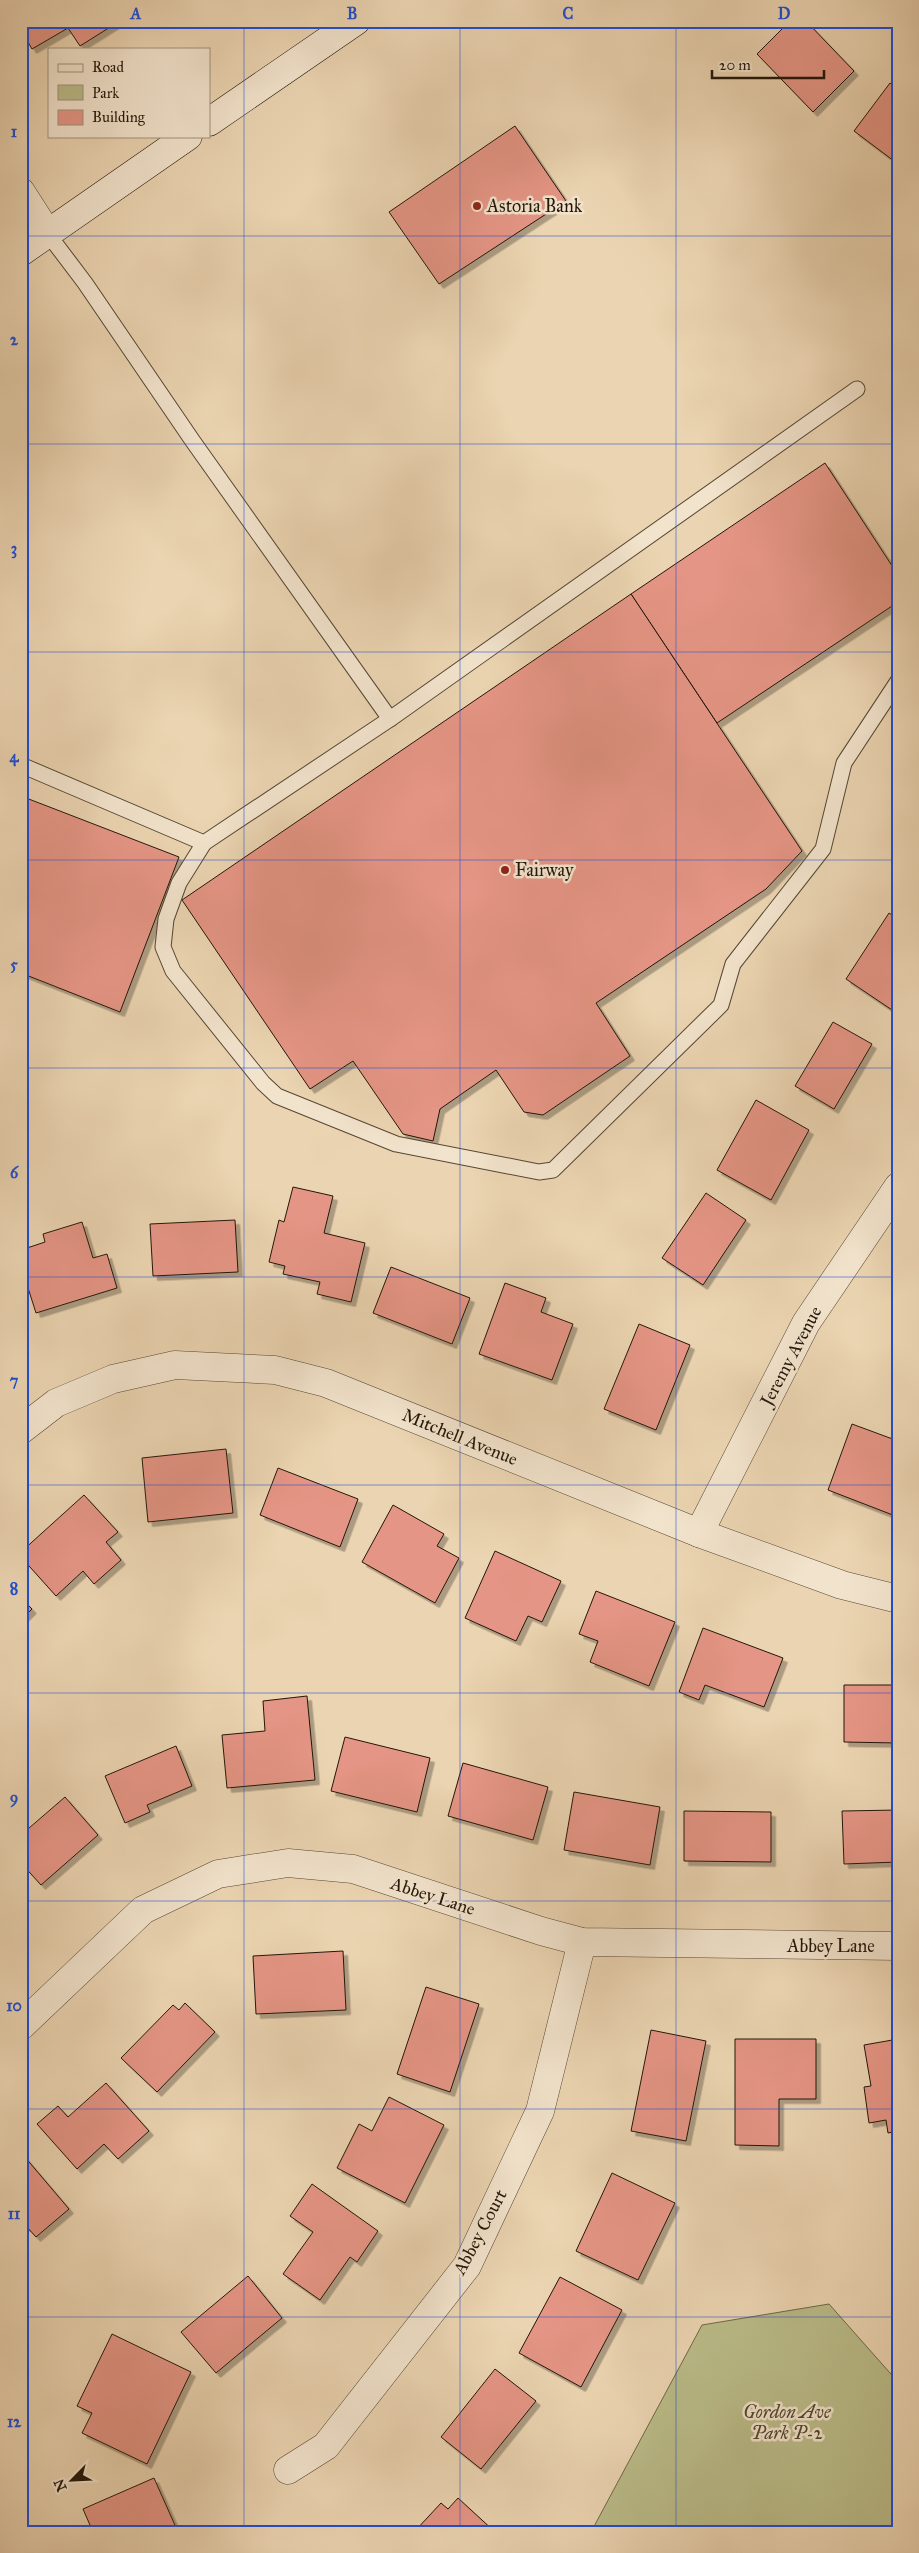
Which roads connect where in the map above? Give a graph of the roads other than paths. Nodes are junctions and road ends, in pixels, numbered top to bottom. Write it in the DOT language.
graph roads {
  1 [pos="356,21"];
  2 [pos="210,121"];
  3 [pos="185,138"];
  4 [pos="21,192"];
  5 [pos="48,234"];
  6 [pos="21,252"];
  7 [pos="857,389"];
  8 [pos="898,681"];
  9 [pos="390,718"];
  10 [pos="21,764"];
  11 [pos="204,843"];
  12 [pos="898,1187"];
  13 [pos="21,1430"];
  14 [pos="699,1533"];
  15 [pos="898,1598"];
  16 [pos="582,1942"];
  17 [pos="898,1946"];
  18 [pos="21,2026"];
  19 [pos="288,2470"];
  1 -- 2 [label="street"];
  3 -- 5 [label="street"];
  4 -- 5 [label="street"];
  5 -- 6 [label="street"];
  5 -- 9 [label="lane"];
  7 -- 9 [label="lane"];
  8 -- 11 [label="lane"];
  9 -- 11 [label="lane"];
  10 -- 11 [label="lane"];
  12 -- 14 [label="street, Jeremy Avenue"];
  13 -- 14 [label="street, Mitchell Avenue"];
  14 -- 15 [label="street, Mitchell Avenue"];
  16 -- 17 [label="street, Abbey Lane"];
  16 -- 18 [label="street, Abbey Lane"];
  16 -- 19 [label="street, Abbey Court"];
}
